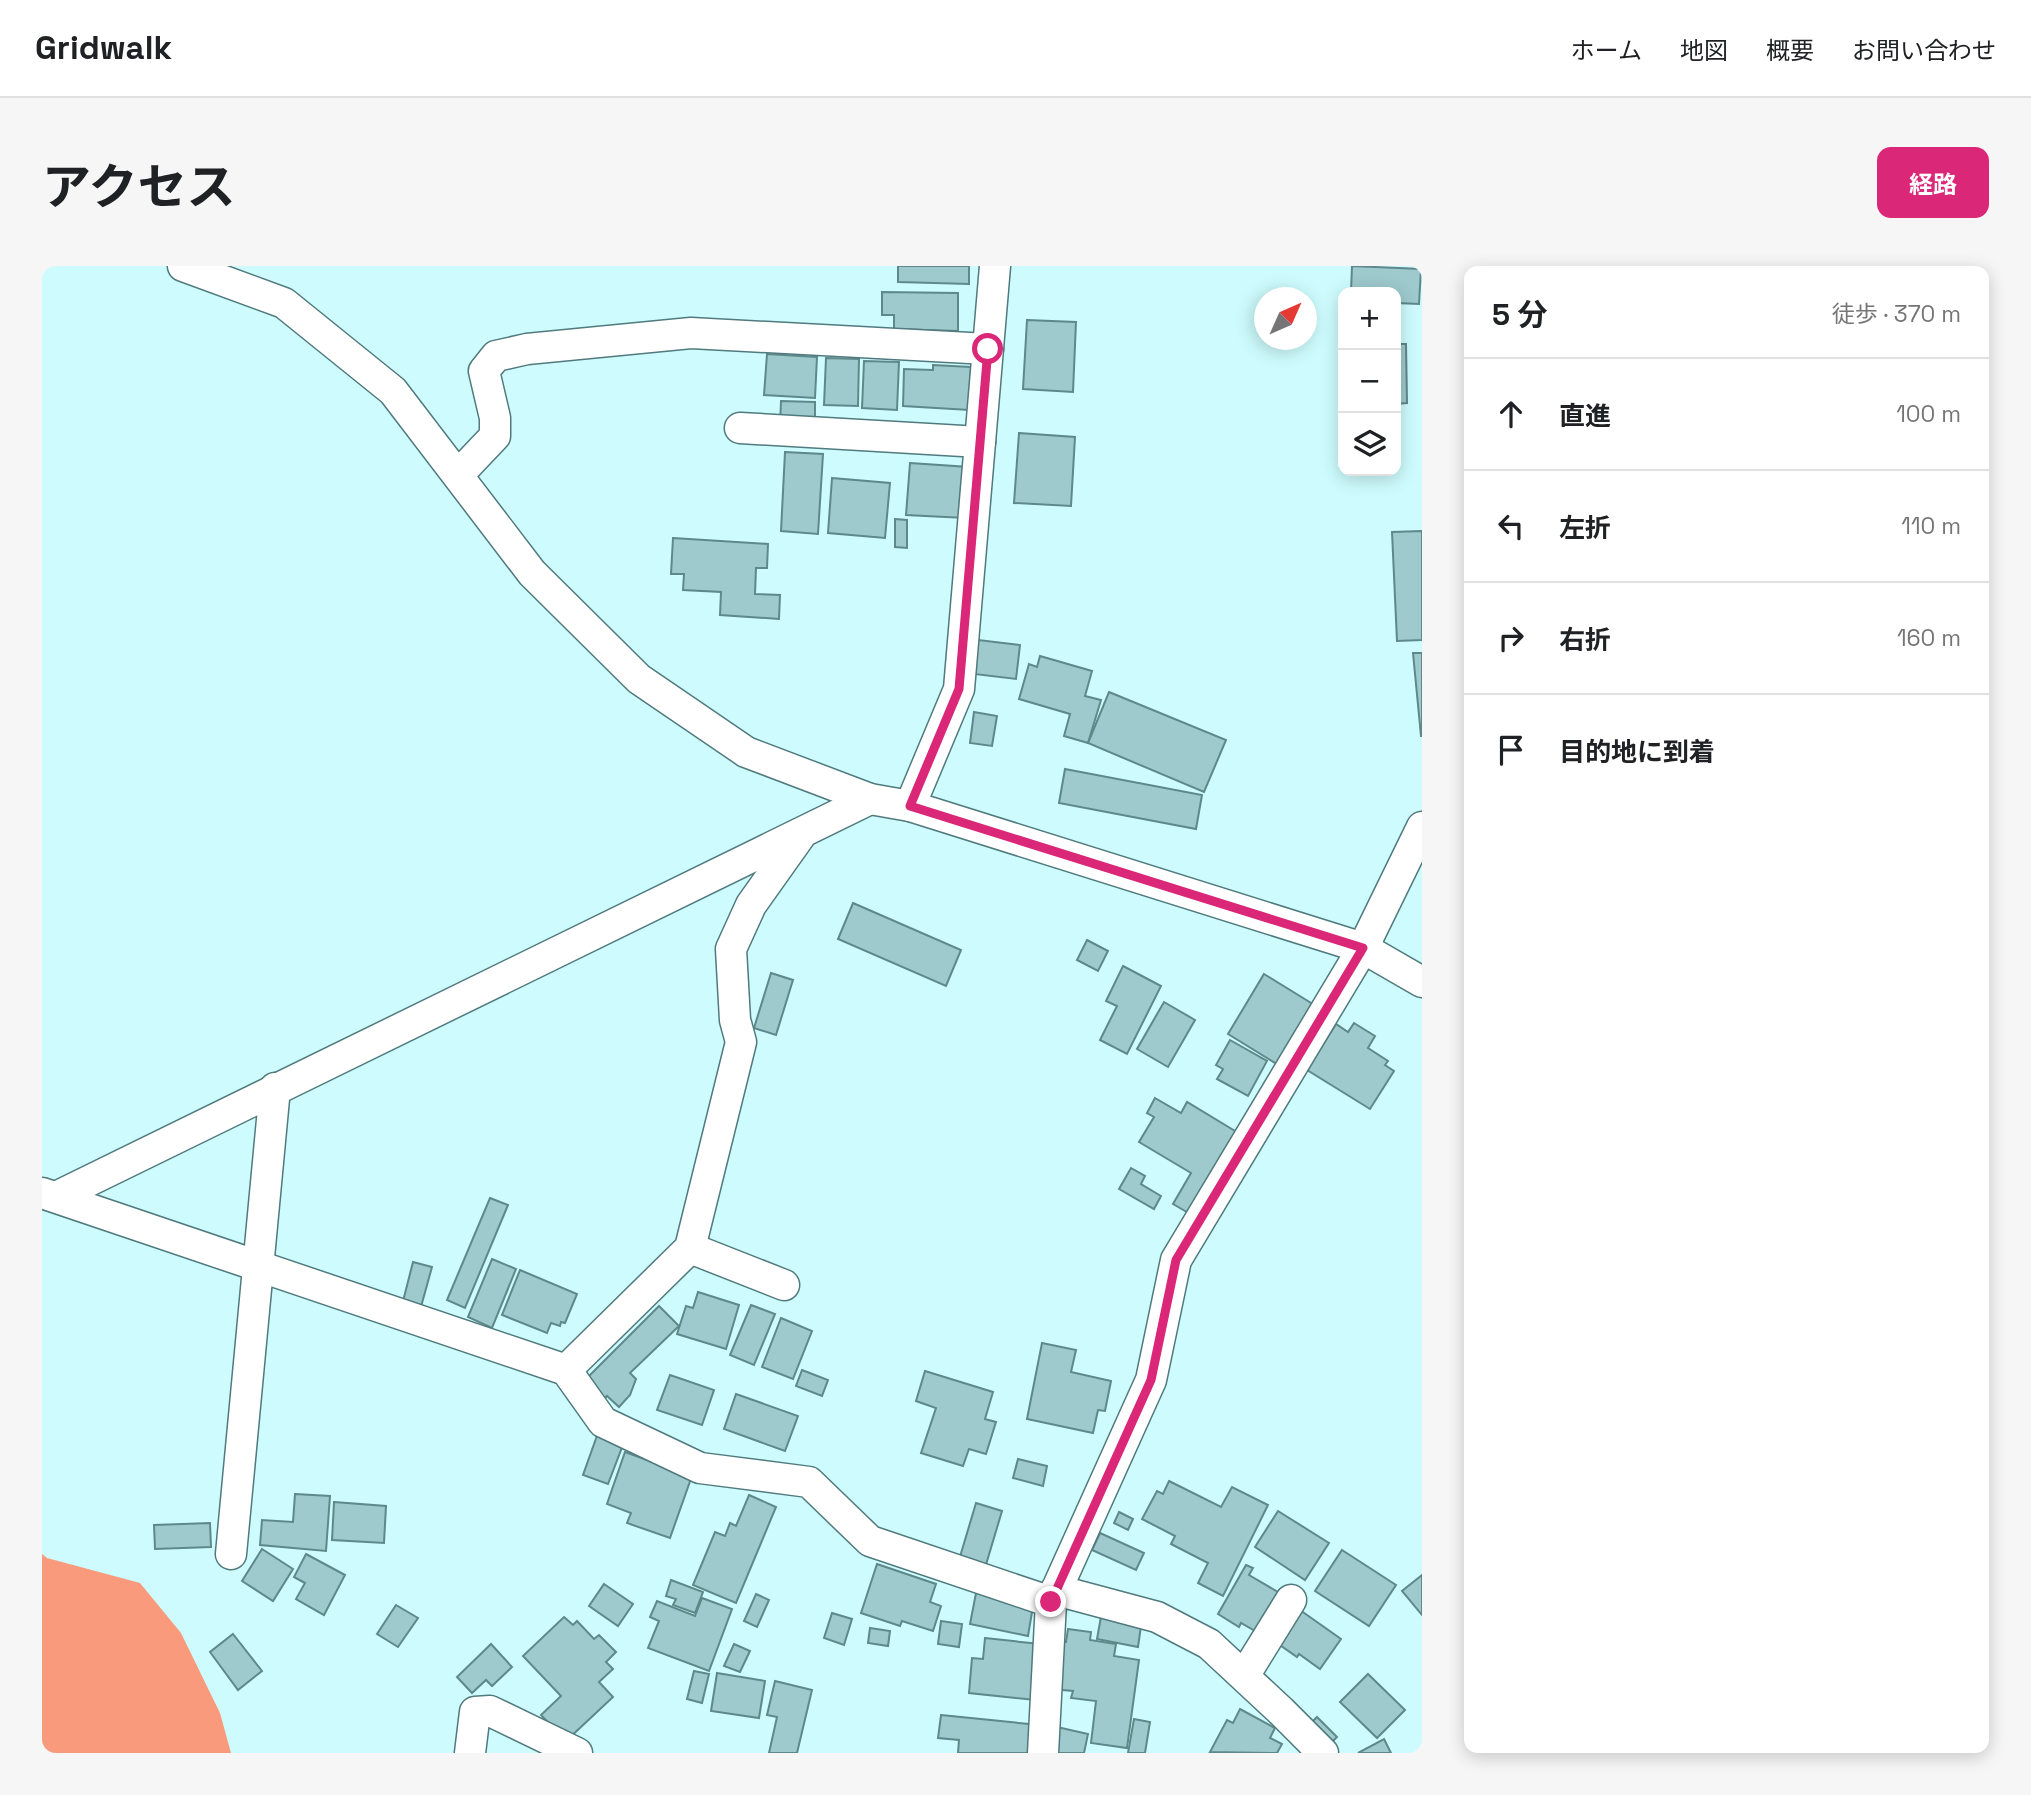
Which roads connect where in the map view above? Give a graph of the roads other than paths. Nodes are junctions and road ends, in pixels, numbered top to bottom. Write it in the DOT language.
graph roads {
  1 [pos="183,266"];
  2 [pos="995,266"];
  3 [pos="988,349"];
  4 [pos="740,428"];
  5 [pos="980,442"];
  6 [pos="458,475"];
  7 [pos="870,799"];
  8 [pos="910,806"];
  9 [pos="1422,827"];
  10 [pos="802,833"];
  11 [pos="1363,948"];
  12 [pos="1422,982"];
  13 [pos="275,1088"];
  14 [pos="49,1195"];
  15 [pos="690,1248"];
  16 [pos="259,1265"];
  17 [pos="784,1285"];
  18 [pos="566,1370"];
  19 [pos="232,1554"];
  20 [pos="1054,1596"];
  21 [pos="1291,1600"];
  22 [pos="1244,1676"];
  23 [pos="470,1753"];
  24 [pos="577,1753"];
  25 [pos="1043,1753"];
  26 [pos="1323,1753"];
  1 -- 6 [label="street"];
  2 -- 3 [label="street"];
  3 -- 5 [label="street"];
  3 -- 6 [label="street"];
  4 -- 5 [label="street"];
  5 -- 8 [label="street"];
  6 -- 7 [label="street"];
  7 -- 8 [label="street"];
  7 -- 10 [label="street"];
  8 -- 11 [label="street"];
  9 -- 11 [label="street"];
  10 -- 13 [label="street"];
  10 -- 15 [label="street"];
  11 -- 12 [label="street"];
  11 -- 20 [label="street"];
  13 -- 14 [label="street"];
  13 -- 16 [label="street"];
  14 -- 16 [label="street"];
  15 -- 17 [label="street"];
  15 -- 18 [label="street"];
  16 -- 18 [label="street"];
  16 -- 19 [label="street"];
  18 -- 20 [label="street"];
  20 -- 22 [label="street"];
  20 -- 25 [label="street"];
  21 -- 22 [label="street"];
  22 -- 26 [label="street"];
  23 -- 24 [label="street"];
}
